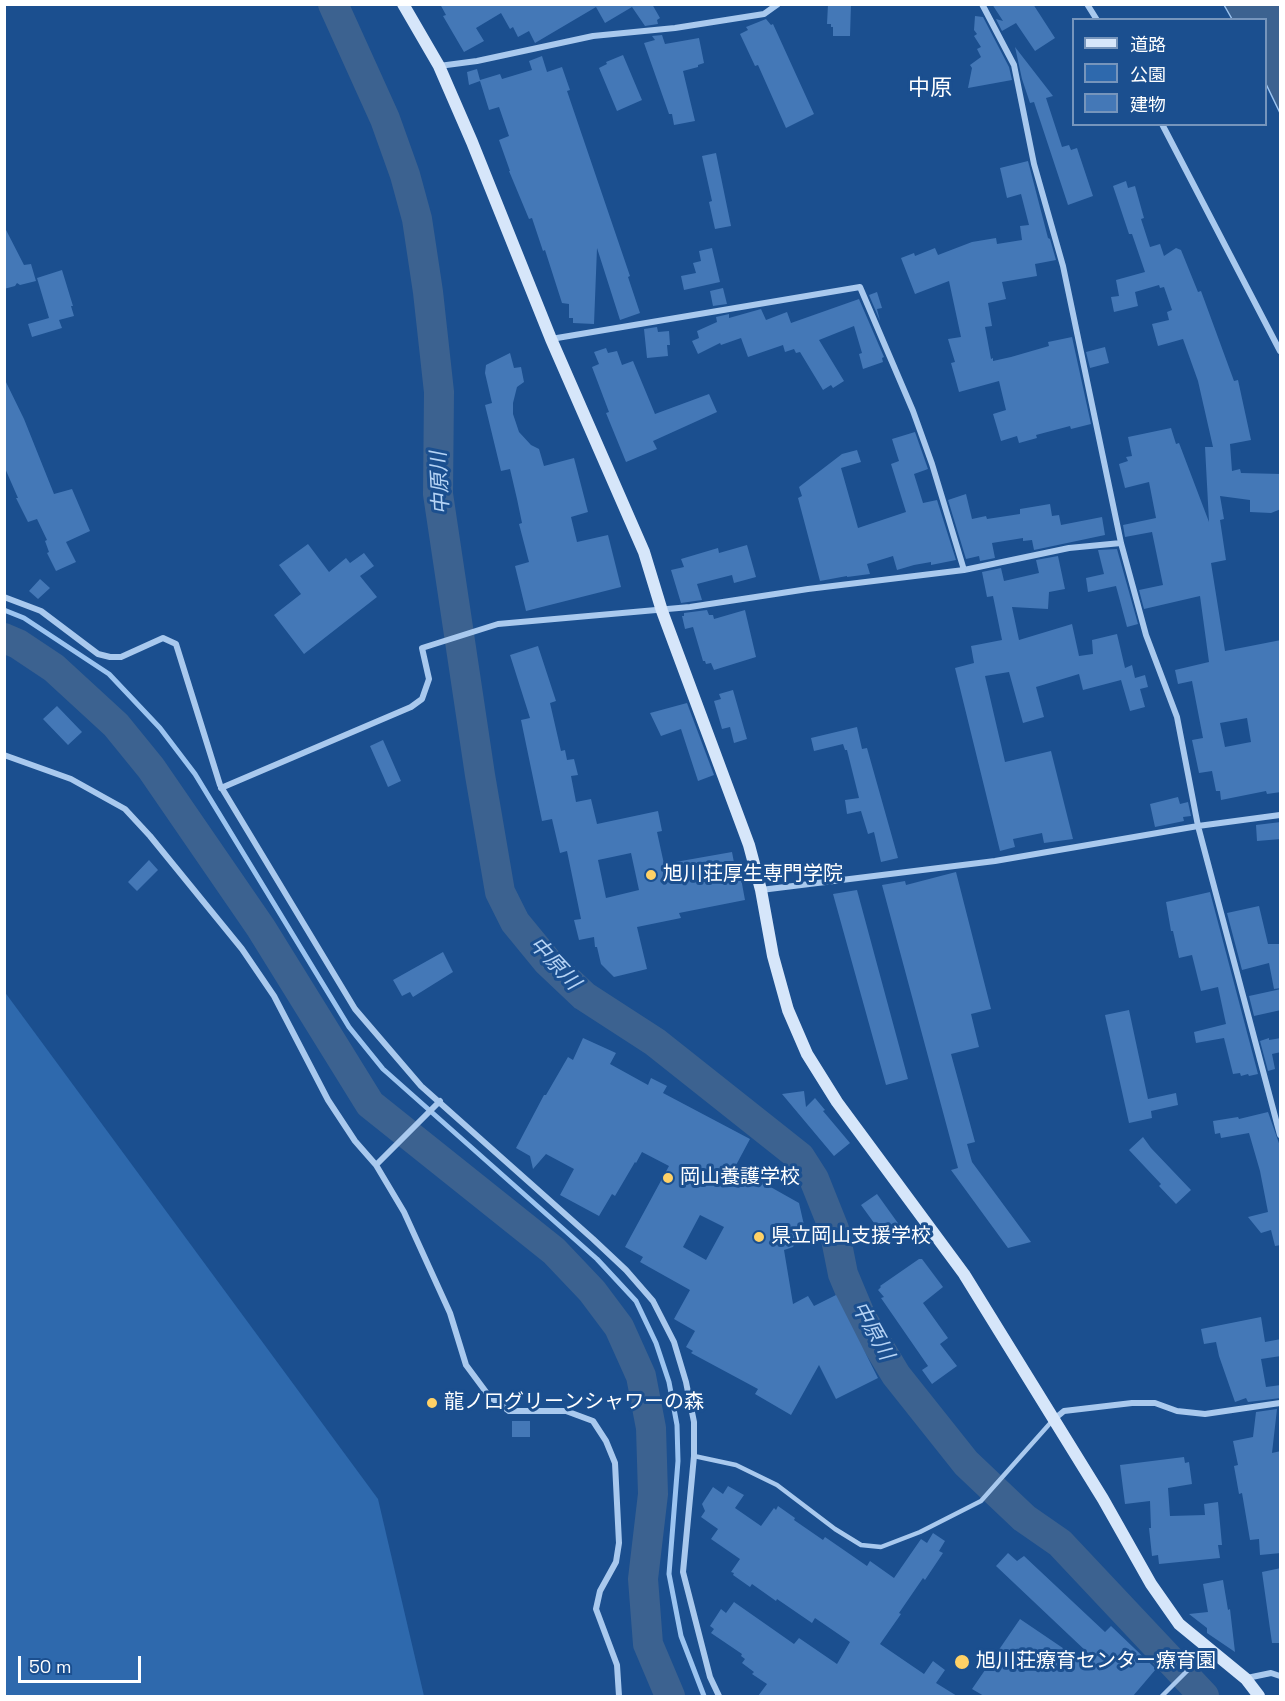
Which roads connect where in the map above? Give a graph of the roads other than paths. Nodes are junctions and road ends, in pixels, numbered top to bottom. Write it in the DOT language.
graph roads {
  1 [pos="403,4"];
  2 [pos="778,4"];
  3 [pos="982,4"];
  4 [pos="1087,4"];
  5 [pos="1096,18"];
  6 [pos="439,66"];
  7 [pos="1163,126"];
  8 [pos="550,339"];
  9 [pos="1281,351"];
  10 [pos="1121,543"];
  11 [pos="964,570"];
  12 [pos="4,597"];
  13 [pos="662,611"];
  14 [pos="4,755"];
  15 [pos="221,788"];
  16 [pos="1281,815"];
  17 [pos="1198,826"];
  18 [pos="761,890"];
  19 [pos="440,1101"];
  20 [pos="1281,1135"];
  21 [pos="378,1163"];
  22 [pos="1281,1402"];
  23 [pos="1053,1420"];
  24 [pos="694,1456"];
  25 [pos="1209,1649"];
  26 [pos="1281,1676"];
  27 [pos="1246,1679"];
  28 [pos="619,1696"];
  29 [pos="719,1696"];
  30 [pos="1162,1696"];
  31 [pos="1259,1696"];
  1 -- 6 [label="street"];
  2 -- 6 [label="street"];
  3 -- 10 [label="street"];
  4 -- 5 [label="street"];
  6 -- 8 [label="street"];
  7 -- 9 [label="street"];
  8 -- 11 [label="street"];
  8 -- 13 [label="street"];
  10 -- 11 [label="street"];
  10 -- 17 [label="street"];
  11 -- 13 [label="street"];
  12 -- 15 [label="street"];
  13 -- 15 [label="street"];
  13 -- 18 [label="street"];
  14 -- 21 [label="street"];
  15 -- 19 [label="street"];
  16 -- 17 [label="street"];
  17 -- 18 [label="street"];
  17 -- 20 [label="street"];
  18 -- 23 [label="street"];
  19 -- 21 [label="street"];
  19 -- 24 [label="street"];
  21 -- 28 [label="street"];
  22 -- 23 [label="street"];
  23 -- 24 [label="lane"];
  23 -- 25 [label="street"];
  24 -- 29 [label="street"];
  25 -- 27 [label="street"];
  25 -- 30 [label="lane"];
  26 -- 27 [label="street"];
  27 -- 31 [label="street"];
}
